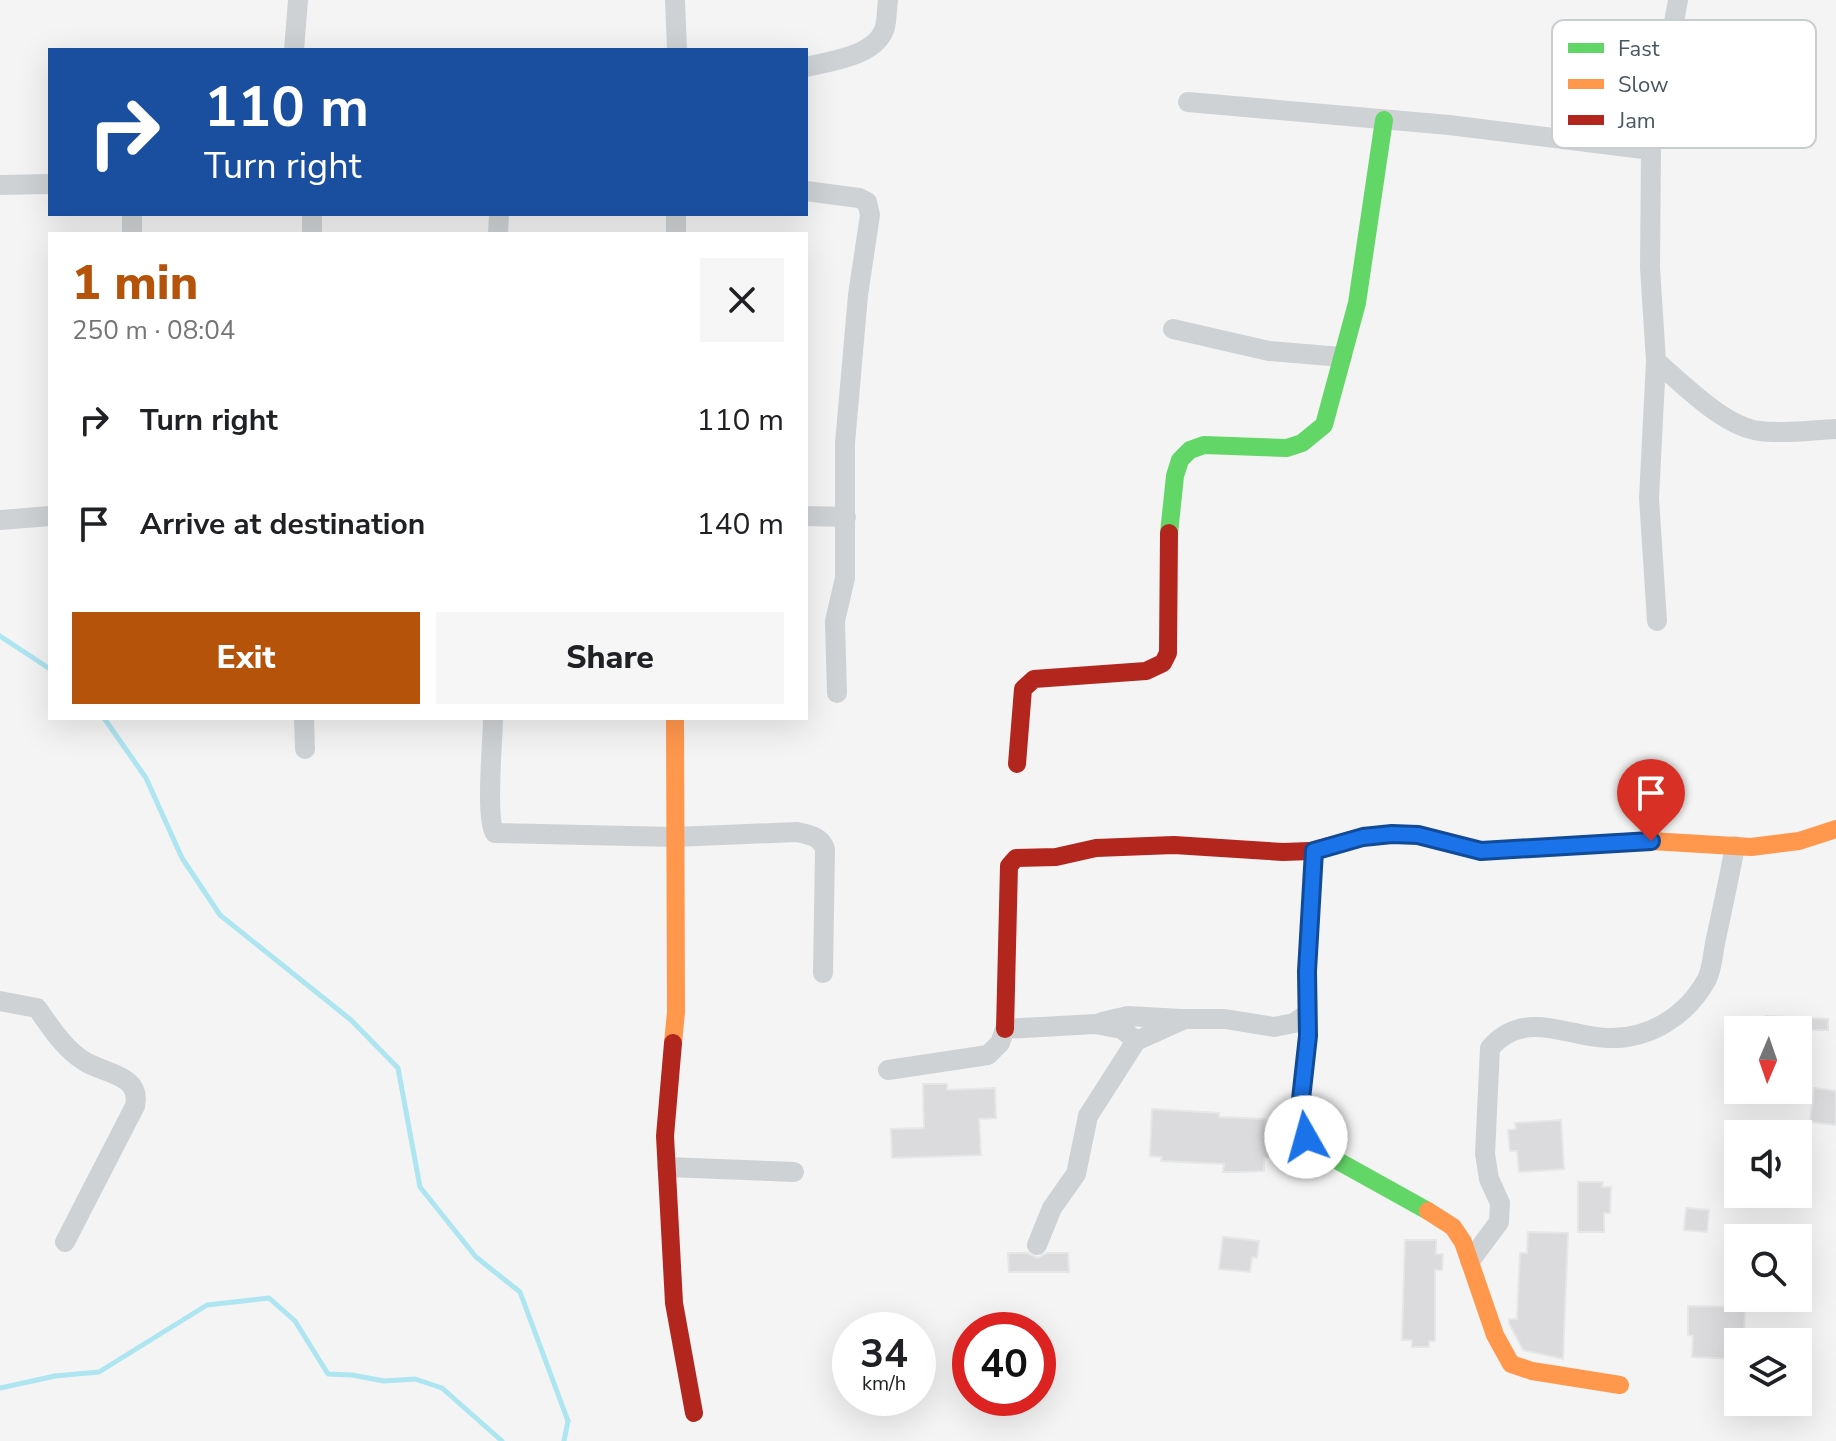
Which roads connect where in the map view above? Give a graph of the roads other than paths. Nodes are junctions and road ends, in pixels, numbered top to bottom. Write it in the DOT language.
graph roads {
  1 [pos="298,0"];
  2 [pos="675,0"];
  3 [pos="888,0"];
  4 [pos="1678,0"];
  5 [pos="1674,20"];
  6 [pos="294,48"];
  7 [pos="677,48"];
  8 [pos="808,67"];
  9 [pos="1188,102"];
  10 [pos="1384,120"];
  11 [pos="1552,139"];
  12 [pos="1633,148"];
  13 [pos="1651,150"];
  14 [pos="48,184"];
  15 [pos="1,185"];
  16 [pos="808,191"];
  17 [pos="1173,329"];
  18 [pos="1342,357"];
  19 [pos="1656,361"];
  20 [pos="1836,429"];
  21 [pos="48,516"];
  22 [pos="808,516"];
  23 [pos="846,517"];
  24 [pos="1,520"];
  25 [pos="1657,621"];
  26 [pos="837,693"];
  27 [pos="304,720"];
  28 [pos="493,720"];
  29 [pos="675,720"];
  30 [pos="305,749"];
  31 [pos="1017,764"];
  32 [pos="1836,829"];
  33 [pos="674,837"];
  34 [pos="1735,846"];
  35 [pos="1314,851"];
  36 [pos="823,973"];
  37 [pos="0,1001"];
  38 [pos="1307,1014"];
  39 [pos="1185,1019"];
  40 [pos="1095,1024"];
  41 [pos="1005,1029"];
  42 [pos="1136,1041"];
  43 [pos="888,1070"];
  44 [pos="667,1167"];
  45 [pos="794,1172"];
  46 [pos="65,1242"];
  47 [pos="1037,1245"];
  48 [pos="1470,1261"];
  49 [pos="1620,1385"];
  50 [pos="694,1413"];
  1 -- 6 [label="street"];
  2 -- 7 [label="street"];
  3 -- 8 [label="street"];
  4 -- 5 [label="street"];
  9 -- 10 [label="street"];
  10 -- 11 [label="street"];
  10 -- 18 [label="street"];
  12 -- 13 [label="street"];
  13 -- 19 [label="street"];
  14 -- 15 [label="street"];
  16 -- 23 [label="street"];
  17 -- 18 [label="street"];
  18 -- 31 [label="street"];
  19 -- 20 [label="street"];
  19 -- 25 [label="street"];
  21 -- 24 [label="street"];
  22 -- 23 [label="street"];
  23 -- 26 [label="street"];
  27 -- 30 [label="street"];
  28 -- 33 [label="street"];
  29 -- 33 [label="street"];
  32 -- 34 [label="street"];
  33 -- 36 [label="street"];
  33 -- 44 [label="street"];
  34 -- 35 [label="street"];
  34 -- 48 [label="street"];
  35 -- 38 [label="street"];
  35 -- 41 [label="street"];
  37 -- 46 [label="street"];
  38 -- 39 [label="street"];
  38 -- 48 [label="street"];
  39 -- 40 [label="street"];
  39 -- 42 [label="street"];
  40 -- 41 [label="street"];
  40 -- 42 [label="street"];
  41 -- 43 [label="street"];
  42 -- 47 [label="street"];
  44 -- 45 [label="street"];
  44 -- 50 [label="street"];
  48 -- 49 [label="street"];
}
